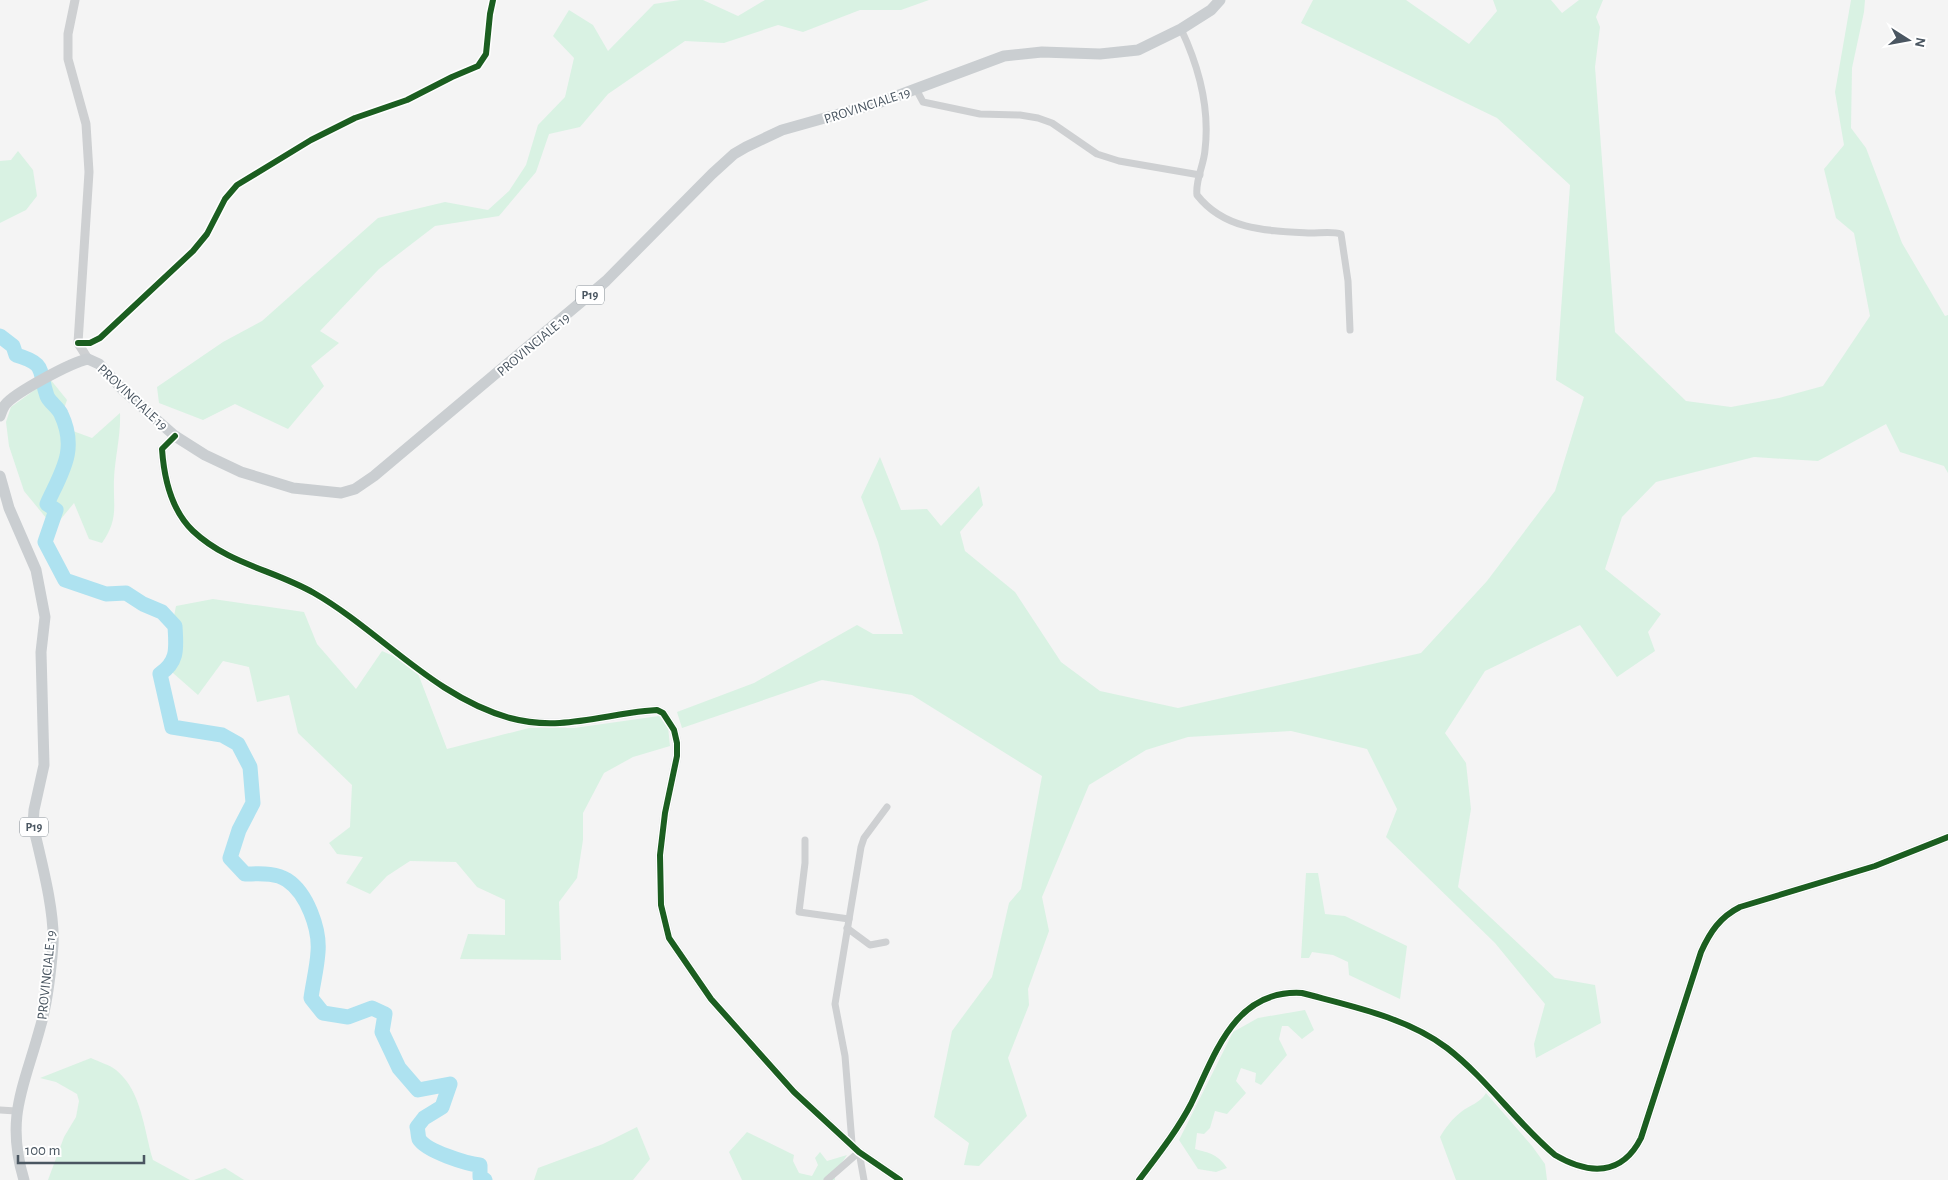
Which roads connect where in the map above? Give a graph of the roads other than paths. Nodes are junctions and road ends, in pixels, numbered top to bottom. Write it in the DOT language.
graph roads {
  1 [pos="75,0"];
  2 [pos="493,0"];
  3 [pos="1220,0"];
  4 [pos="1180,30"];
  5 [pos="916,89"];
  6 [pos="1200,175"];
  7 [pos="1350,330"];
  8 [pos="78,343"];
  9 [pos="88,359"];
  10 [pos="3,402"];
  11 [pos="0,416"];
  12 [pos="175,436"];
  13 [pos="0,476"];
  14 [pos="887,807"];
  15 [pos="1948,837"];
  16 [pos="805,840"];
  17 [pos="849,920"];
  18 [pos="847,928"];
  19 [pos="886,942"];
  20 [pos="0,1110"];
  21 [pos="16,1111"];
  22 [pos="852,1143"];
  23 [pos="859,1152"];
  24 [pos="24,1180"];
  25 [pos="827,1180"];
  26 [pos="864,1180"];
  27 [pos="900,1180"];
  28 [pos="1139,1180"];
  1 -- 8 [label="street"];
  2 -- 8 [label="street"];
  3 -- 4 [label="main road, PROVINCIALE 19 / P19"];
  4 -- 5 [label="main road, PROVINCIALE 19 / P19"];
  4 -- 6 [label="street"];
  5 -- 6 [label="street"];
  5 -- 12 [label="main road, PROVINCIALE 19 / P19"];
  6 -- 7 [label="street"];
  8 -- 9 [label="street"];
  9 -- 10 [label="main road, PROVINCIALE 19"];
  9 -- 12 [label="main road, PROVINCIALE 19 / P19"];
  10 -- 11 [label="main road, PROVINCIALE 19"];
  12 -- 22 [label="street"];
  13 -- 21 [label="main road, PROVINCIALE 19 / P19"];
  14 -- 17 [label="street"];
  15 -- 28 [label="street"];
  16 -- 17 [label="street"];
  17 -- 18 [label="street"];
  18 -- 19 [label="street"];
  18 -- 22 [label="street"];
  20 -- 21 [label="street"];
  21 -- 24 [label="main road, PROVINCIALE 19 / P19"];
  22 -- 23 [label="street"];
  23 -- 25 [label="street"];
  23 -- 26 [label="street"];
  23 -- 27 [label="street"];
}
